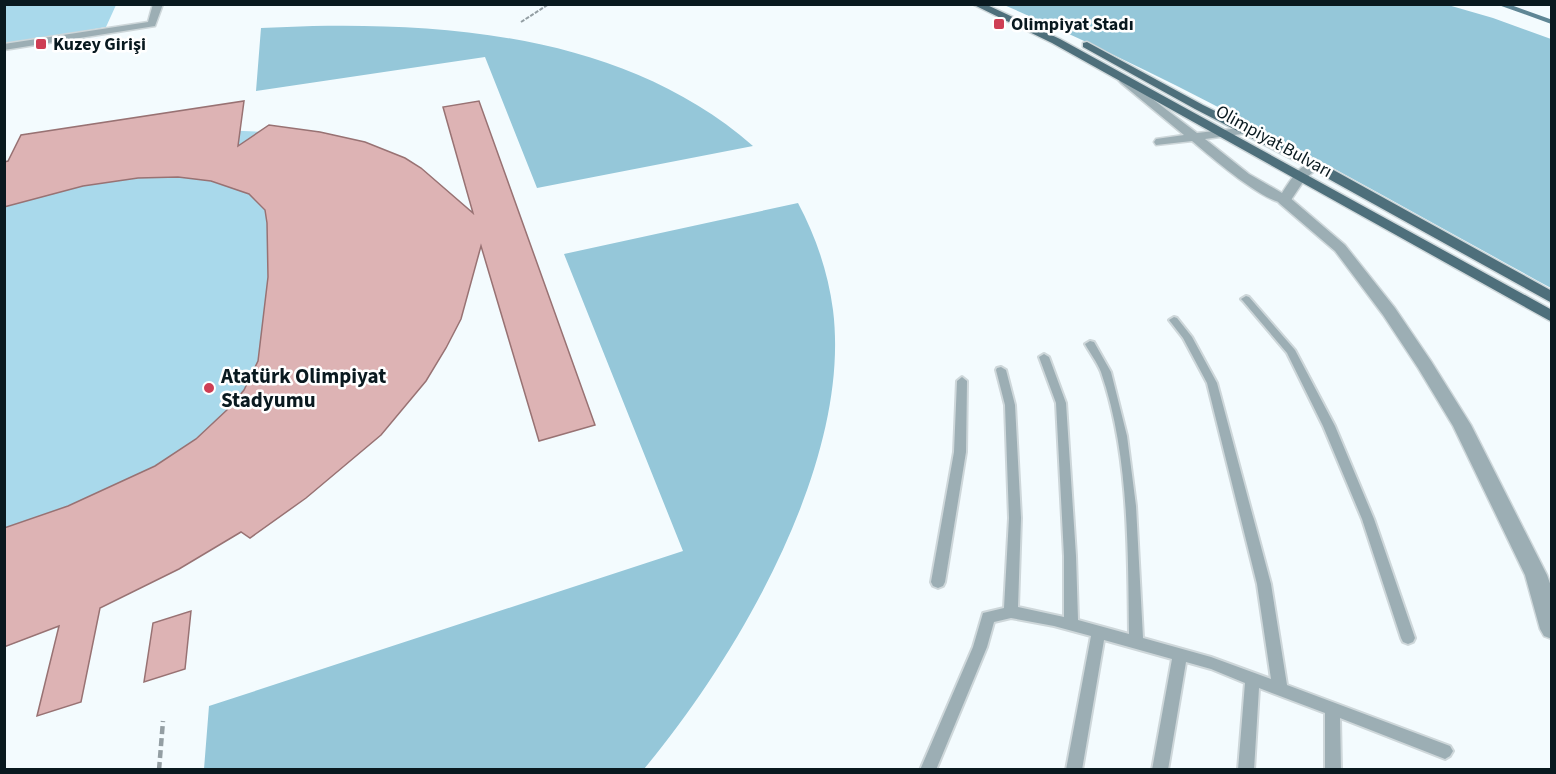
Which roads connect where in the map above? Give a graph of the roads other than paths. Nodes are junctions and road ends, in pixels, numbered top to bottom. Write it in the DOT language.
graph roads {
  1 [pos="158,4"];
  2 [pos="976,4"];
  3 [pos="995,4"];
  4 [pos="4,47"];
  5 [pos="1125,81"];
  6 [pos="1245,130"];
  7 [pos="1223,134"];
  8 [pos="1196,138"];
  9 [pos="1160,142"];
  10 [pos="1314,165"];
  11 [pos="1300,176"];
  12 [pos="1284,200"];
  13 [pos="1246,298"];
  14 [pos="1551,298"];
  15 [pos="1551,317"];
  16 [pos="1174,320"];
  17 [pos="1090,344"];
  18 [pos="1044,357"];
  19 [pos="1001,370"];
  20 [pos="962,381"];
  21 [pos="938,582"];
  22 [pos="1011,612"];
  23 [pos="1071,624"];
  24 [pos="1551,628"];
  25 [pos="1099,632"];
  26 [pos="1408,638"];
  27 [pos="1136,642"];
  28 [pos="1180,654"];
  29 [pos="1253,678"];
  30 [pos="1280,689"];
  31 [pos="1332,708"];
  32 [pos="1445,751"];
  33 [pos="928,770"];
  34 [pos="1074,770"];
  35 [pos="1160,770"];
  36 [pos="1246,770"];
  37 [pos="1332,770"];
  1 -- 4 [label="street"];
  2 -- 5 [label="main road, Olimpiyat Bulvarı"];
  3 -- 6 [label="main road, Olimpiyat Bulvarı"];
  5 -- 7 [label="main road, Olimpiyat Bulvarı"];
  5 -- 8 [label="street"];
  6 -- 7 [label="street"];
  6 -- 10 [label="main road, Olimpiyat Bulvarı"];
  7 -- 8 [label="street"];
  7 -- 11 [label="main road, Olimpiyat Bulvarı"];
  8 -- 9 [label="street"];
  8 -- 12 [label="street"];
  10 -- 11 [label="street"];
  10 -- 14 [label="main road, Olimpiyat Bulvarı"];
  11 -- 12 [label="street"];
  11 -- 15 [label="main road, Olimpiyat Bulvarı"];
  12 -- 24 [label="street"];
  13 -- 26 [label="lane"];
  16 -- 30 [label="lane"];
  17 -- 27 [label="lane"];
  18 -- 23 [label="lane"];
  19 -- 22 [label="lane"];
  20 -- 21 [label="lane"];
  22 -- 23 [label="lane"];
  22 -- 33 [label="lane"];
  23 -- 25 [label="lane"];
  25 -- 27 [label="lane"];
  25 -- 34 [label="lane"];
  27 -- 28 [label="lane"];
  28 -- 29 [label="lane"];
  28 -- 35 [label="lane"];
  29 -- 30 [label="lane"];
  29 -- 36 [label="lane"];
  30 -- 31 [label="lane"];
  31 -- 32 [label="lane"];
  31 -- 37 [label="lane"];
}
